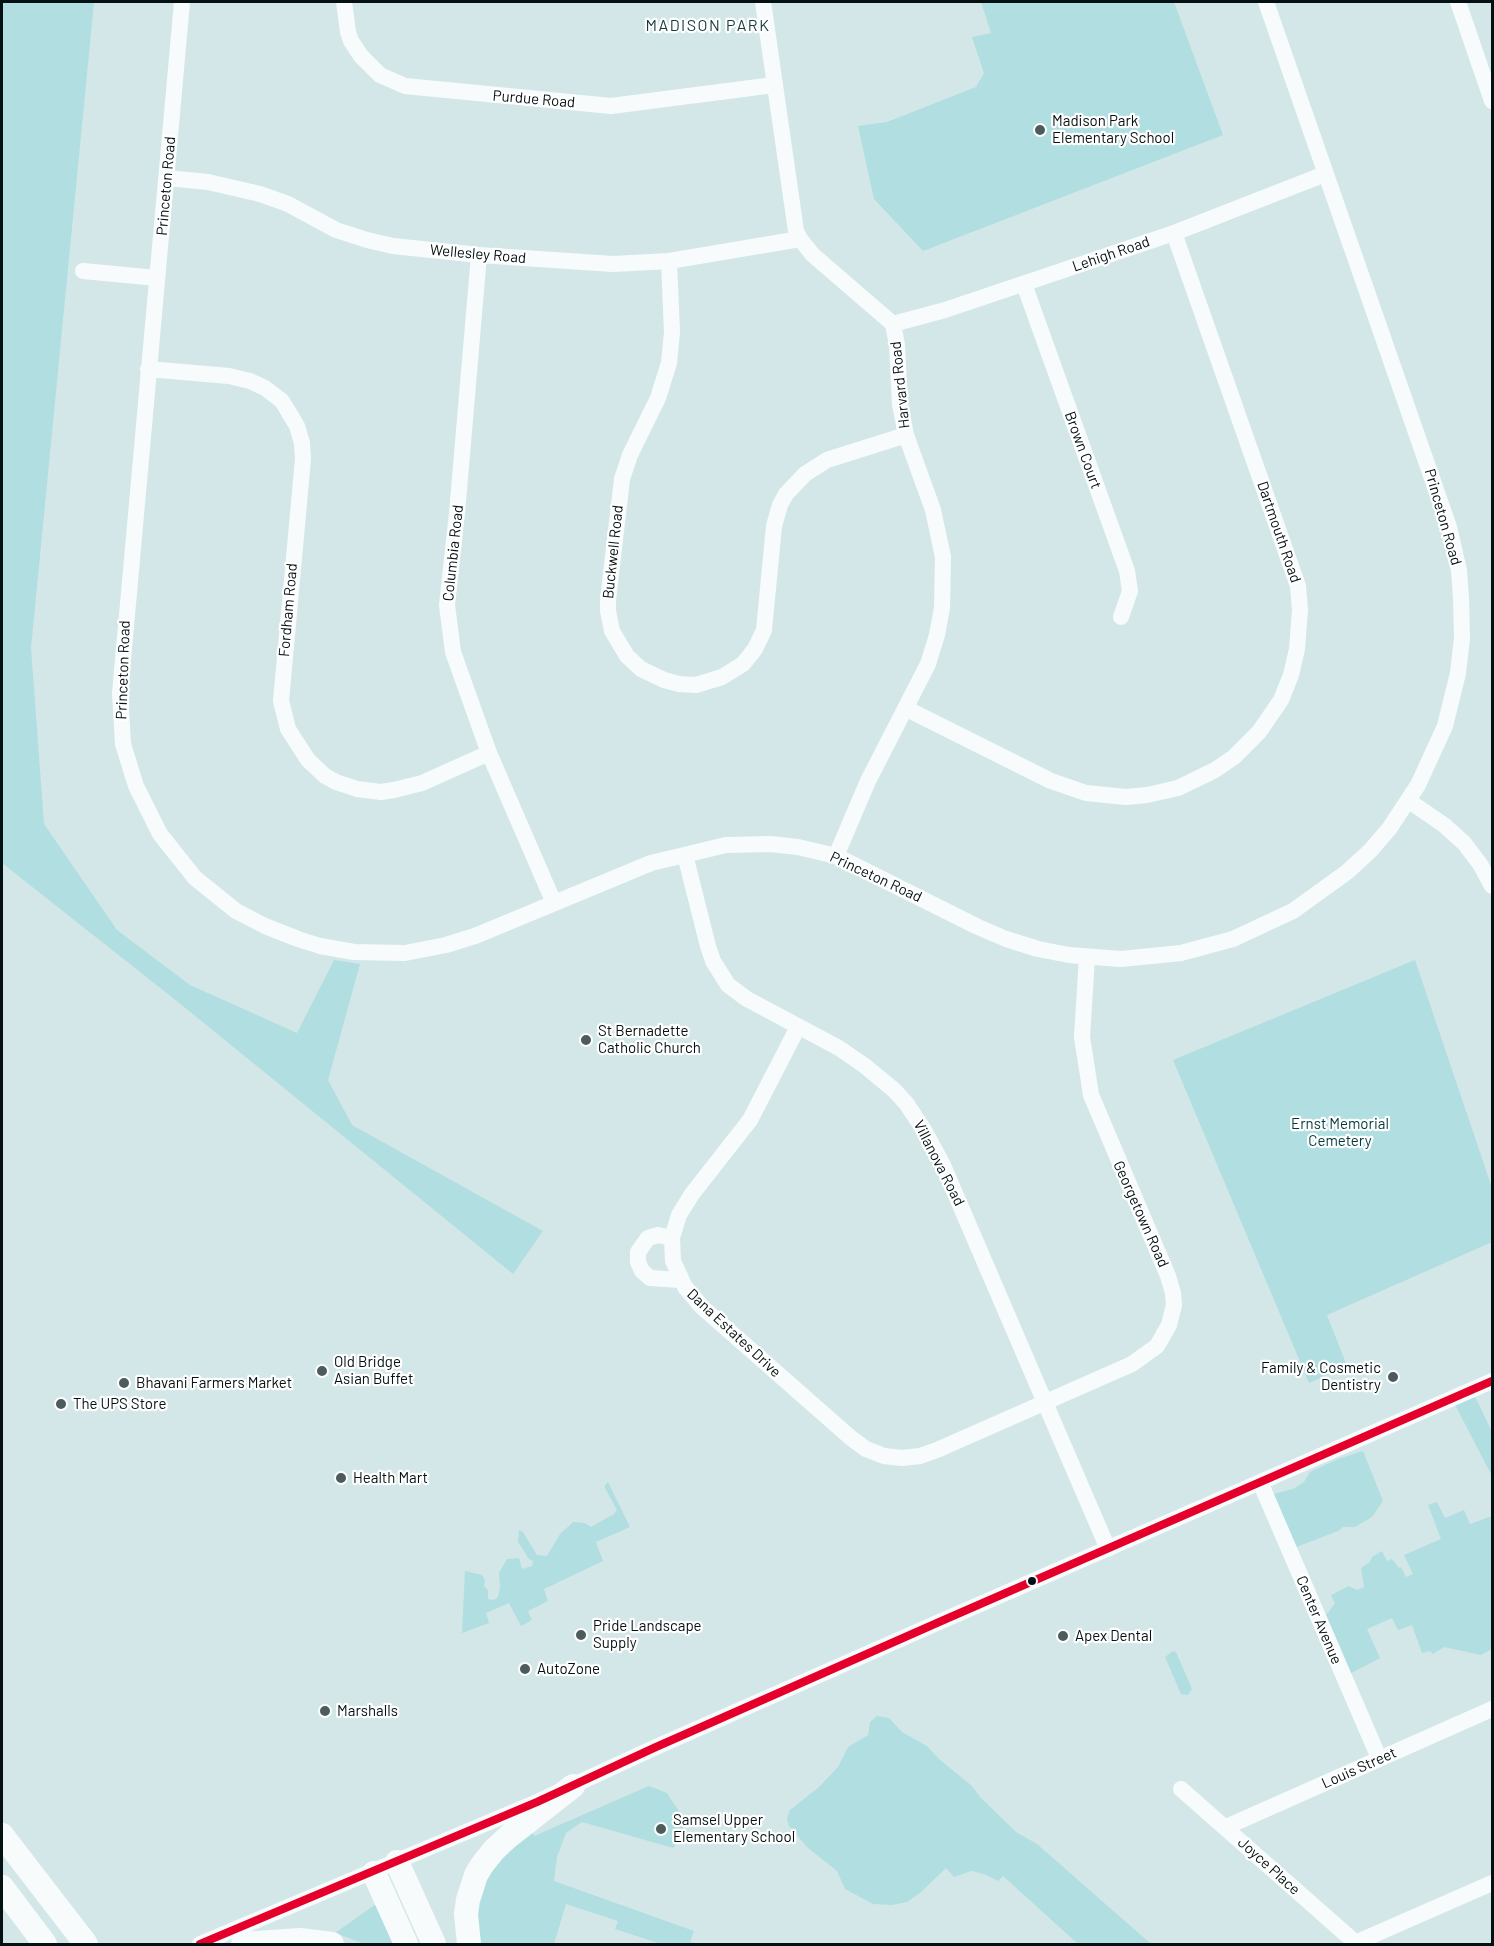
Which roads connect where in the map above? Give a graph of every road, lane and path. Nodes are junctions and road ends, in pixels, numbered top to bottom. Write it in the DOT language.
graph roads {
  1 [pos="182,2"];
  2 [pos="344,2"];
  3 [pos="763,2"];
  4 [pos="1266,2"];
  5 [pos="1458,2"];
  6 [pos="774,85"];
  7 [pos="1492,101"];
  8 [pos="1325,174"];
  9 [pos="168,178"];
  10 [pos="1174,233"];
  11 [pos="800,239"];
  12 [pos="479,255"];
  13 [pos="669,261"];
  14 [pos="83,271"];
  15 [pos="157,278"];
  16 [pos="1024,284"];
  17 [pos="893,324"];
  18 [pos="148,369"];
  19 [pos="906,435"];
  20 [pos="1121,617"];
  21 [pos="907,709"];
  22 [pos="489,753"];
  23 [pos="1408,801"];
  24 [pos="685,855"];
  25 [pos="836,856"];
  26 [pos="1492,886"];
  27 [pos="554,903"];
  28 [pos="1087,957"];
  29 [pos="798,1026"];
  30 [pos="672,1238"];
  31 [pos="681,1280"];
  32 [pos="1492,1381"];
  33 [pos="1045,1402"];
  34 [pos="1260,1482"];
  35 [pos="1108,1549"];
  36 [pos="1492,1709"];
  37 [pos="1379,1758"];
  38 [pos="573,1786"];
  39 [pos="1181,1789"];
  40 [pos="1226,1827"];
  41 [pos="2,1835"];
  42 [pos="397,1862"];
  43 [pos="374,1873"];
  44 [pos="1492,1883"];
  45 [pos="2,1887"];
  46 [pos="41,1940"];
  47 [pos="86,1944"];
  48 [pos="200,1944"];
  49 [pos="243,1944"];
  50 [pos="332,1944"];
  51 [pos="406,1944"];
  52 [pos="434,1944"];
  53 [pos="469,1944"];
  54 [pos="1356,1944"];
  1 -- 9 [label="street, Princeton Road"];
  2 -- 6 [label="street, Purdue Road"];
  3 -- 6 [label="street, Harvard Road"];
  4 -- 8 [label="street, Princeton Road"];
  5 -- 7 [label="street"];
  6 -- 11 [label="street, Harvard Road"];
  8 -- 10 [label="street, Lehigh Road"];
  8 -- 23 [label="street, Princeton Road"];
  9 -- 12 [label="street, Wellesley Road"];
  9 -- 15 [label="street, Princeton Road"];
  10 -- 16 [label="street, Lehigh Road"];
  10 -- 21 [label="street, Dartmouth Road"];
  11 -- 13 [label="street, Wellesley Road"];
  11 -- 17 [label="street, Harvard Road"];
  12 -- 13 [label="street, Wellesley Road"];
  12 -- 22 [label="street, Columbia Road"];
  13 -- 19 [label="street, Buckwell Road"];
  14 -- 15 [label="street"];
  15 -- 18 [label="street, Princeton Road"];
  16 -- 17 [label="street, Lehigh Road"];
  16 -- 20 [label="street, Brown Court"];
  17 -- 19 [label="street, Harvard Road"];
  18 -- 22 [label="street, Fordham Road"];
  18 -- 27 [label="street, Princeton Road"];
  19 -- 21 [label="street, Harvard Road"];
  21 -- 25 [label="street, Harvard Road"];
  22 -- 27 [label="street, Columbia Road"];
  23 -- 26 [label="street"];
  23 -- 28 [label="street, Princeton Road"];
  24 -- 25 [label="street, Princeton Road"];
  24 -- 27 [label="street, Princeton Road"];
  24 -- 29 [label="street, Villanova Road"];
  25 -- 28 [label="street, Princeton Road"];
  28 -- 33 [label="street, Georgetown Road"];
  29 -- 30 [label="street, Dana Estates Drive"];
  29 -- 33 [label="street, Villanova Road"];
  30 -- 31 [label="street, Dana Estates Drive"];
  30 -- 31 [label="street"];
  31 -- 33 [label="street, Dana Estates Drive"];
  32 -- 34 [label="street"];
  33 -- 35 [label="street, Villanova Road"];
  34 -- 35 [label="street"];
  34 -- 37 [label="street, Center Avenue"];
  35 -- 38 [label="street"];
  36 -- 37 [label="street, Louis Street"];
  37 -- 40 [label="street, Louis Street"];
  38 -- 42 [label="street"];
  38 -- 53 [label="highway"];
  39 -- 40 [label="street, Joyce Place"];
  40 -- 54 [label="street, Joyce Place"];
  41 -- 47 [label="highway"];
  42 -- 43 [label="street"];
  42 -- 52 [label="highway"];
  43 -- 48 [label="street"];
  43 -- 51 [label="highway"];
  44 -- 54 [label="street"];
  45 -- 46 [label="highway"];
  49 -- 50 [label="highway"];
}
